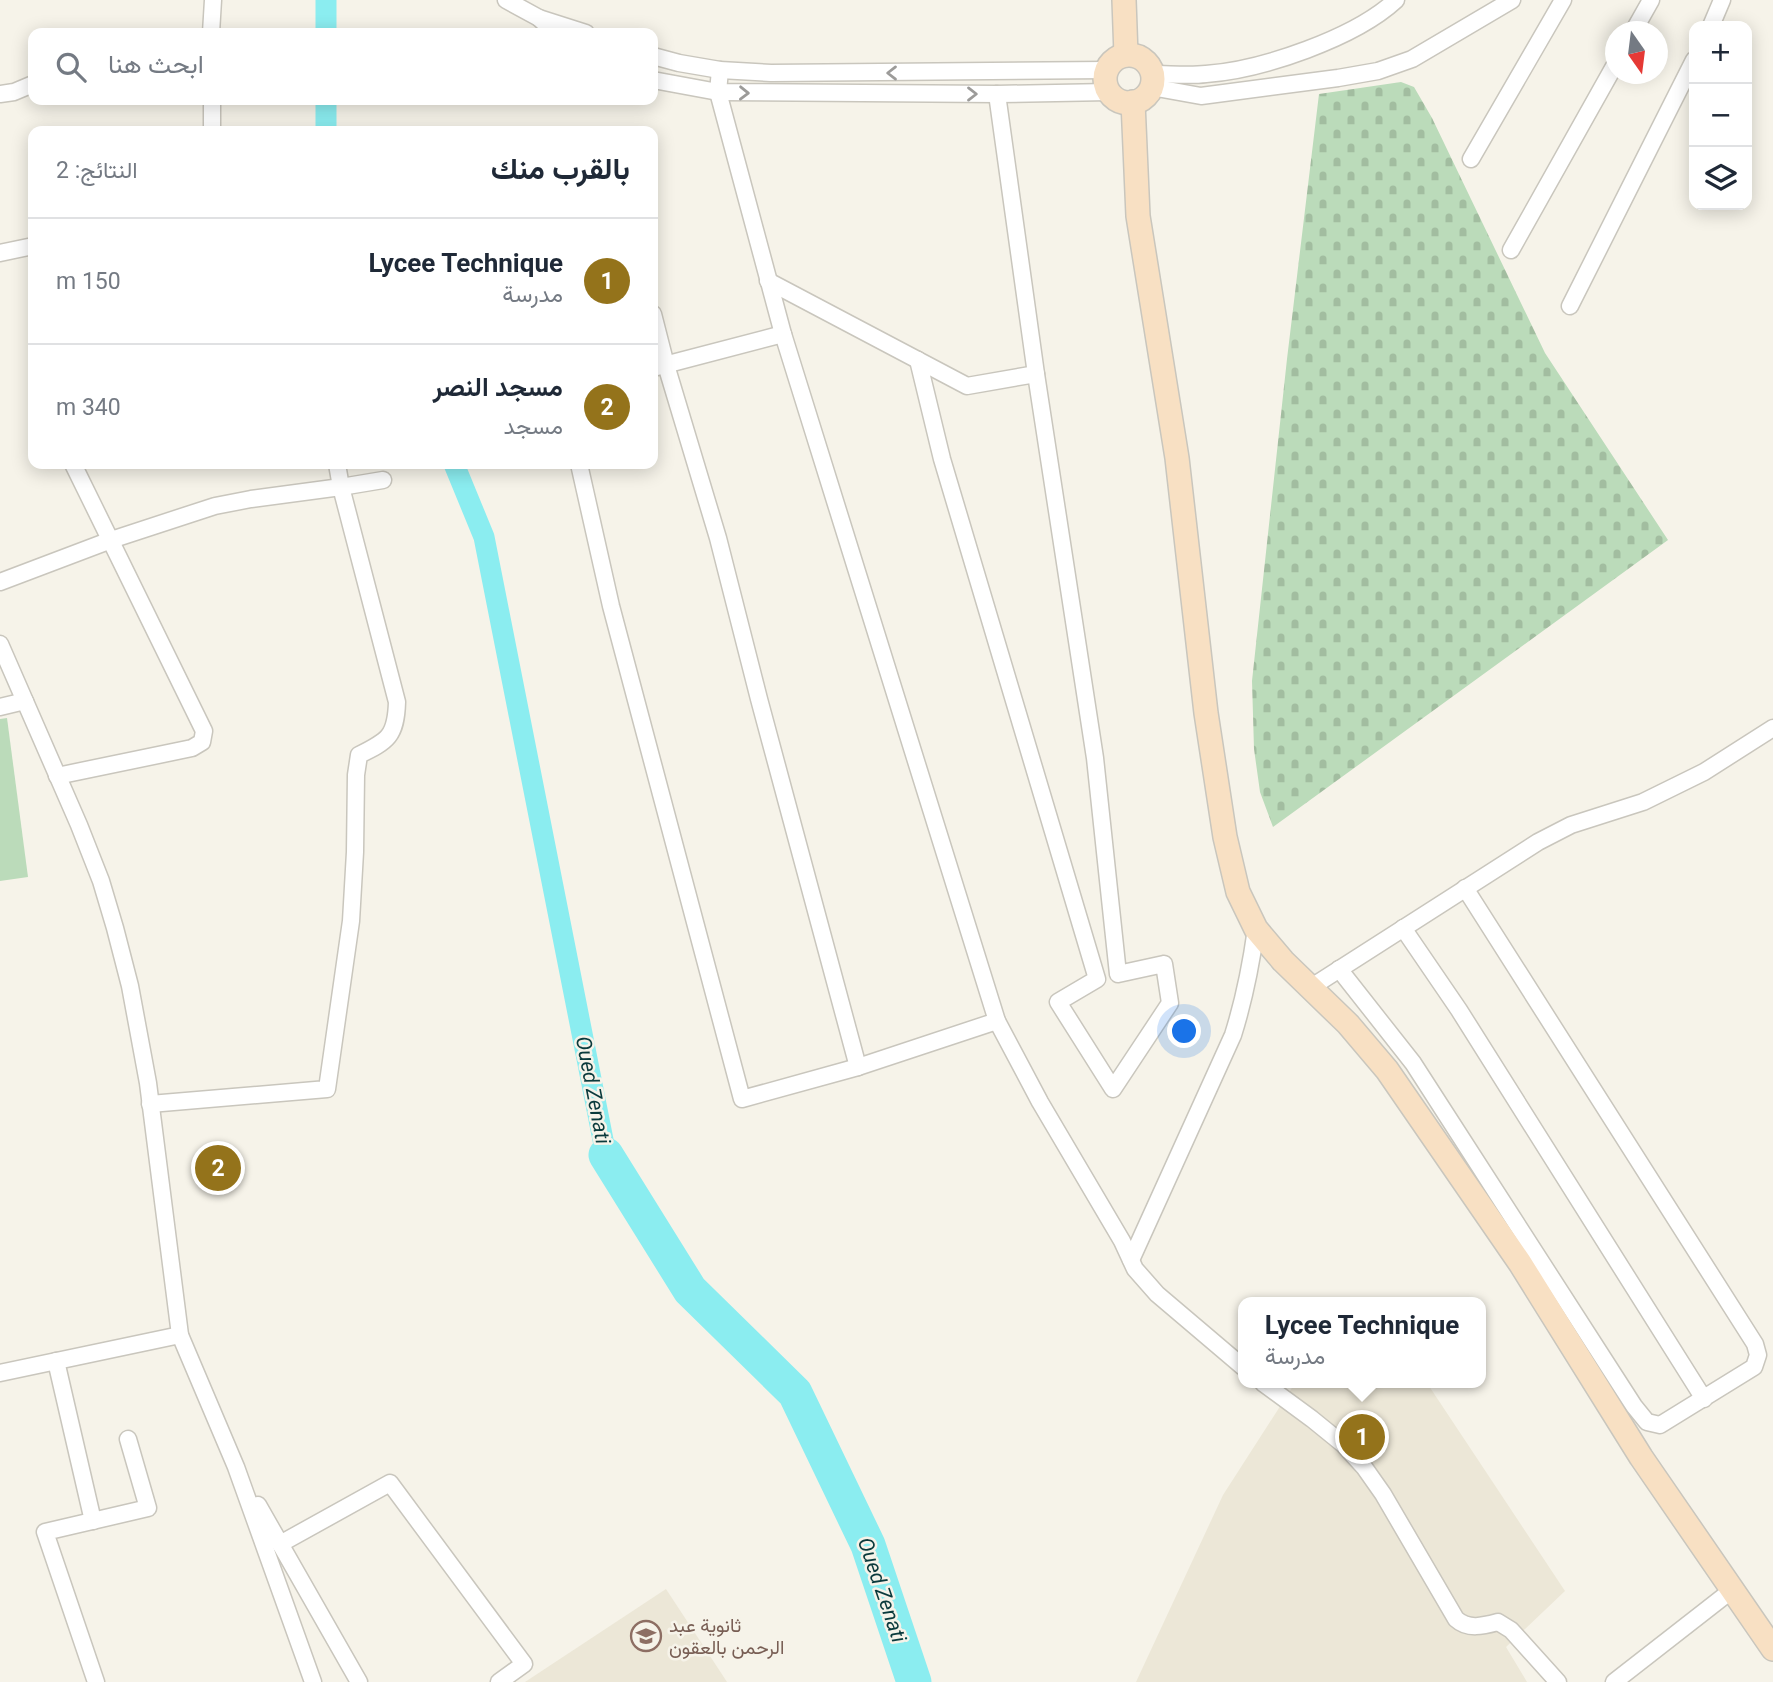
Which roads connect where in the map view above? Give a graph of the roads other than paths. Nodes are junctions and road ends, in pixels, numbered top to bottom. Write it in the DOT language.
graph roads {
  1 [pos="213,0"];
  2 [pos="506,0"];
  3 [pos="1124,0"];
  4 [pos="1396,0"];
  5 [pos="1512,0"];
  6 [pos="1563,0"];
  7 [pos="1651,0"];
  8 [pos="1722,0"];
  9 [pos="539,18"];
  10 [pos="1639,21"];
  11 [pos="1713,21"];
  12 [pos="211,28"];
  13 [pos="550,28"];
  14 [pos="570,28"];
  15 [pos="1126,55"];
  16 [pos="658,57"];
  17 [pos="720,70"];
  18 [pos="1689,70"];
  19 [pos="1152,80"];
  20 [pos="658,81"];
  21 [pos="1108,81"];
  22 [pos="1605,81"];
  23 [pos="28,86"];
  24 [pos="718,92"];
  25 [pos="0,94"];
  26 [pos="997,94"];
  27 [pos="1133,102"];
  28 [pos="212,105"];
  29 [pos="212,126"];
  30 [pos="1471,159"];
  31 [pos="28,247"];
  32 [pos="1511,250"];
  33 [pos="0,253"];
  34 [pos="768,281"];
  35 [pos="1570,306"];
  36 [pos="783,334"];
  37 [pos="918,360"];
  38 [pos="659,367"];
  39 [pos="1036,374"];
  40 [pos="76,469"];
  41 [pos="338,469"];
  42 [pos="580,469"];
  43 [pos="383,480"];
  44 [pos="341,487"];
  45 [pos="111,540"];
  46 [pos="0,582"];
  47 [pos="0,644"];
  48 [pos="25,701"];
  49 [pos="0,707"];
  50 [pos="1773,728"];
  51 [pos="57,776"];
  52 [pos="1465,888"];
  53 [pos="1403,928"];
  54 [pos="1256,929"];
  55 [pos="1339,969"];
  56 [pos="1310,988"];
  57 [pos="997,1021"];
  58 [pos="858,1067"];
  59 [pos="150,1104"];
  60 [pos="1131,1260"];
  61 [pos="180,1335"];
  62 [pos="56,1361"];
  63 [pos="1238,1363"];
  64 [pos="0,1373"];
  65 [pos="1270,1388"];
  66 [pos="1704,1399"];
  67 [pos="128,1439"];
  68 [pos="236,1467"];
  69 [pos="93,1521"];
  70 [pos="280,1544"];
  71 [pos="1732,1590"];
  72 [pos="1772,1644"];
  73 [pos="96,1682"];
  74 [pos="313,1682"];
  75 [pos="359,1682"];
  76 [pos="499,1682"];
  77 [pos="1558,1682"];
  78 [pos="1614,1682"];
  1 -- 12 [label="street"];
  2 -- 9 [label="street"];
  3 -- 15 [label="main road"];
  4 -- 19 [label="street"];
  5 -- 19 [label="street"];
  6 -- 30 [label="street"];
  7 -- 10 [label="street"];
  8 -- 11 [label="street"];
  9 -- 13 [label="street"];
  9 -- 14 [label="street"];
  15 -- 19 [label="main road"];
  15 -- 21 [label="main road"];
  16 -- 17 [label="street"];
  21 -- 17 [label="street, one-way"];
  17 -- 24 [label="street"];
  18 -- 35 [label="street"];
  19 -- 27 [label="main road"];
  20 -- 24 [label="street"];
  21 -- 26 [label="street"];
  21 -- 27 [label="main road"];
  22 -- 32 [label="street"];
  23 -- 25 [label="street"];
  24 -- 26 [label="street, one-way"];
  24 -- 34 [label="street"];
  26 -- 39 [label="street"];
  27 -- 54 [label="main road"];
  28 -- 29 [label="street"];
  31 -- 33 [label="street"];
  34 -- 36 [label="street"];
  34 -- 37 [label="street"];
  36 -- 38 [label="street"];
  36 -- 57 [label="street"];
  37 -- 39 [label="street"];
  37 -- 39 [label="street"];
  38 -- 58 [label="street"];
  40 -- 45 [label="street"];
  41 -- 44 [label="street"];
  42 -- 58 [label="street"];
  43 -- 44 [label="street"];
  44 -- 45 [label="street"];
  44 -- 59 [label="street"];
  45 -- 46 [label="street"];
  45 -- 51 [label="street"];
  47 -- 48 [label="street"];
  48 -- 49 [label="street"];
  48 -- 51 [label="street"];
  50 -- 52 [label="street"];
  51 -- 59 [label="street"];
  52 -- 53 [label="street"];
  52 -- 66 [label="street"];
  53 -- 55 [label="street"];
  53 -- 66 [label="street"];
  54 -- 56 [label="main road"];
  54 -- 60 [label="street"];
  55 -- 56 [label="street"];
  55 -- 66 [label="street"];
  56 -- 71 [label="main road"];
  57 -- 58 [label="street"];
  57 -- 60 [label="street"];
  59 -- 61 [label="street"];
  60 -- 63 [label="street"];
  61 -- 62 [label="street"];
  61 -- 68 [label="street"];
  62 -- 64 [label="street"];
  62 -- 69 [label="street"];
  65 -- 77 [label="street"];
  67 -- 69 [label="street"];
  68 -- 70 [label="street"];
  68 -- 74 [label="street"];
  69 -- 73 [label="street"];
  70 -- 75 [label="street"];
  70 -- 76 [label="street"];
  71 -- 72 [label="main road"];
  71 -- 78 [label="street"];
}
